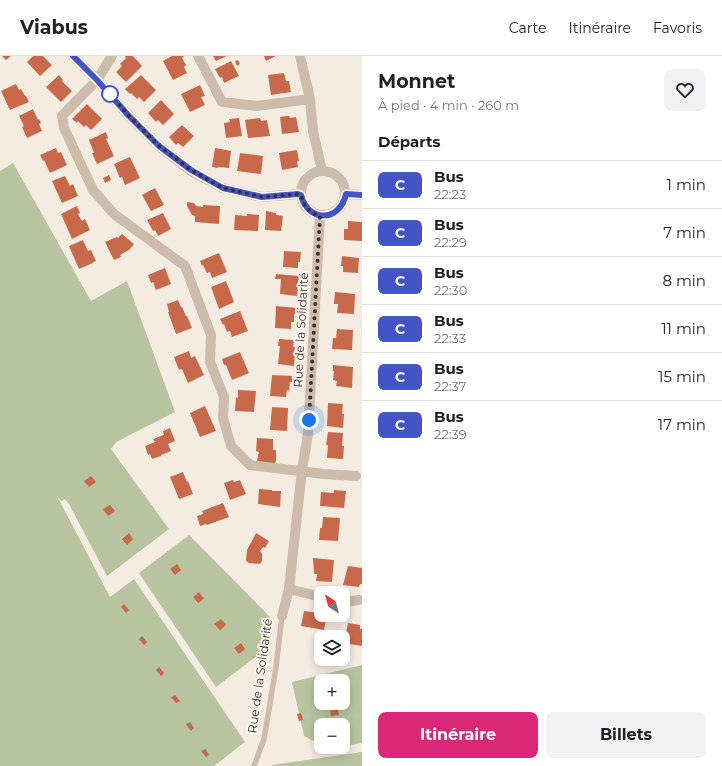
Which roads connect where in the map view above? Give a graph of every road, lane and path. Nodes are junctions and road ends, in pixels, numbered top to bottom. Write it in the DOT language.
graph roads {
  1 [pos="73,56"];
  2 [pos="112,56"];
  3 [pos="198,56"];
  4 [pos="300,56"];
  5 [pos="97,80"];
  6 [pos="310,99"];
  7 [pos="322,171"];
  8 [pos="346,194"];
  9 [pos="362,194"];
  10 [pos="301,195"];
  11 [pos="320,216"];
  12 [pos="302,470"];
  13 [pos="356,476"];
  14 [pos="289,589"];
  15 [pos="314,595"];
  16 [pos="359,600"];
  17 [pos="350,601"];
  18 [pos="282,616"];
  19 [pos="254,766"];
  1 -- 5 [label="street"];
  2 -- 5 [label="street"];
  3 -- 6 [label="street"];
  4 -- 6 [label="street"];
  5 -- 10 [label="street"];
  5 -- 12 [label="street"];
  6 -- 7 [label="street"];
  7 -- 8 [label="street"];
  7 -- 10 [label="street"];
  8 -- 9 [label="street"];
  8 -- 11 [label="street"];
  10 -- 11 [label="street"];
  11 -- 12 [label="street, Rue de la Solidarité"];
  12 -- 13 [label="street"];
  12 -- 14 [label="street, Rue de la Solidarité"];
  14 -- 15 [label="street"];
  14 -- 18 [label="street, Rue de la Solidarité"];
  16 -- 17 [label="street"];
  18 -- 19 [label="lane, Rue de la Solidarité"];
}
